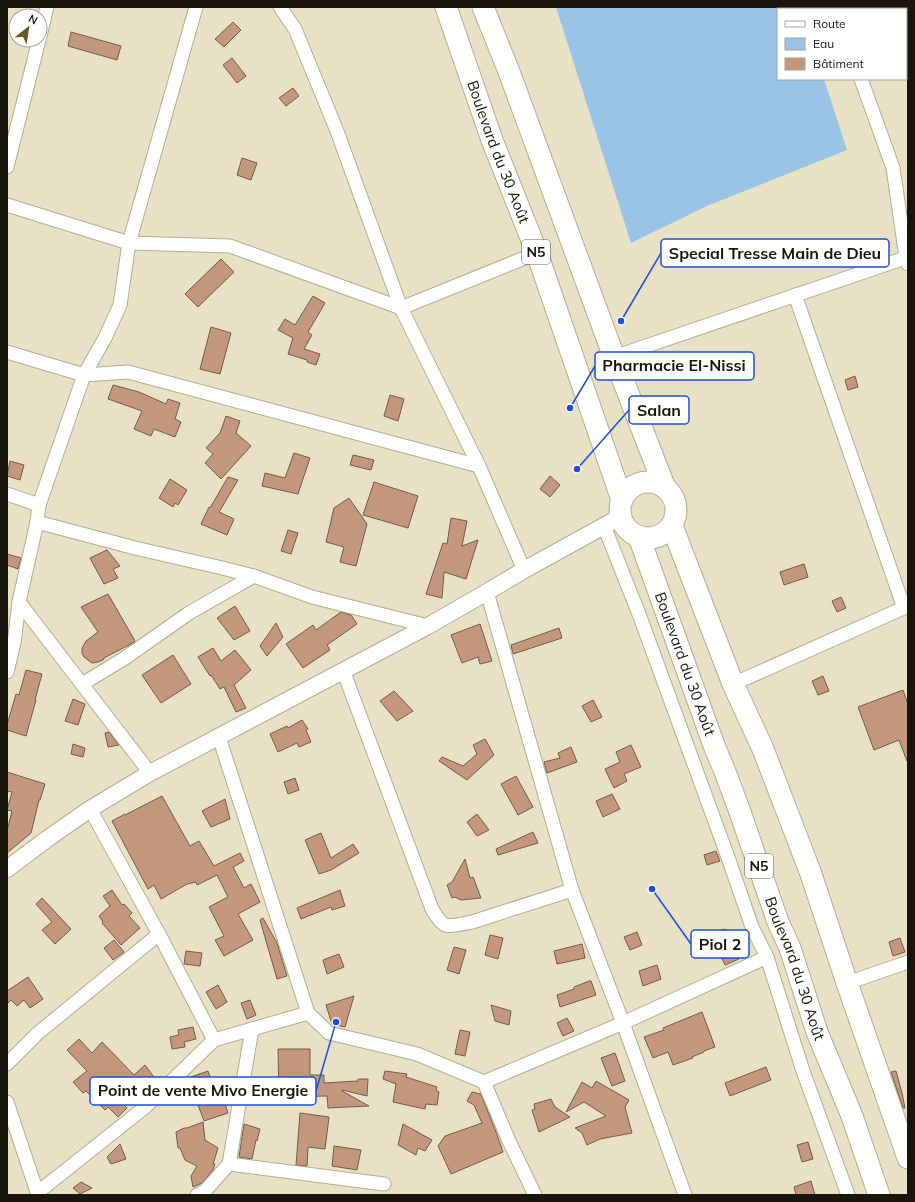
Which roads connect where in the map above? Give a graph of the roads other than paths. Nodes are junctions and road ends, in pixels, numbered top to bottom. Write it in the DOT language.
graph roads {
  1 [pos="196,7"];
  2 [pos="280,7"];
  3 [pos="446,7"];
  4 [pos="483,7"];
  5 [pos="37,48"];
  6 [pos="861,80"];
  7 [pos="7,167"];
  8 [pos="7,205"];
  9 [pos="129,243"];
  10 [pos="537,253"];
  11 [pos="907,259"];
  12 [pos="794,295"];
  13 [pos="402,308"];
  14 [pos="7,352"];
  15 [pos="614,357"];
  16 [pos="84,375"];
  17 [pos="479,466"];
  18 [pos="665,488"];
  19 [pos="7,494"];
  20 [pos="39,505"];
  21 [pos="615,514"];
  22 [pos="37,522"];
  23 [pos="672,526"];
  24 [pos="639,537"];
  25 [pos="524,570"];
  26 [pos="254,576"];
  27 [pos="487,592"];
  28 [pos="19,602"];
  29 [pos="906,607"];
  30 [pos="428,626"];
  31 [pos="10,642"];
  32 [pos="343,670"];
  33 [pos="7,672"];
  34 [pos="82,684"];
  35 [pos="733,684"];
  36 [pos="219,737"];
  37 [pos="150,773"];
  38 [pos="90,809"];
  39 [pos="7,869"];
  40 [pos="572,890"];
  41 [pos="159,934"];
  42 [pos="767,957"];
  43 [pos="908,962"];
  44 [pos="848,984"];
  45 [pos="308,1013"];
  46 [pos="623,1023"];
  47 [pos="252,1029"];
  48 [pos="214,1040"];
  49 [pos="7,1064"];
  50 [pos="484,1082"];
  51 [pos="7,1102"];
  52 [pos="908,1158"];
  53 [pos="229,1164"];
  54 [pos="384,1184"];
  55 [pos="38,1194"];
  56 [pos="203,1194"];
  57 [pos="535,1195"];
  58 [pos="685,1195"];
  59 [pos="848,1195"];
  60 [pos="879,1195"];
  1 -- 9 [label="street"];
  2 -- 13 [label="street"];
  3 -- 10 [label="highway, Boulevard du 30 Août / N5"];
  4 -- 15 [label="highway, N5"];
  5 -- 7 [label="street"];
  6 -- 11 [label="street"];
  8 -- 9 [label="street"];
  9 -- 13 [label="street"];
  9 -- 16 [label="street"];
  10 -- 13 [label="street"];
  10 -- 21 [label="highway, Boulevard du 30 Août / N5"];
  11 -- 12 [label="street"];
  12 -- 15 [label="street"];
  12 -- 29 [label="street"];
  13 -- 17 [label="street"];
  14 -- 16 [label="street"];
  15 -- 18 [label="highway, N5"];
  16 -- 17 [label="street"];
  16 -- 20 [label="street"];
  17 -- 25 [label="street"];
  18 -- 21 [label="highway"];
  18 -- 23 [label="highway, N5"];
  19 -- 20 [label="street"];
  20 -- 22 [label="street"];
  21 -- 24 [label="highway, N5"];
  21 -- 25 [label="street"];
  21 -- 42 [label="street"];
  22 -- 26 [label="street"];
  22 -- 28 [label="street"];
  23 -- 24 [label="highway"];
  23 -- 35 [label="highway"];
  24 -- 60 [label="highway, Boulevard du 30 Août / N5"];
  25 -- 27 [label="street"];
  26 -- 30 [label="street"];
  26 -- 34 [label="street"];
  27 -- 30 [label="street"];
  27 -- 40 [label="street"];
  28 -- 31 [label="street"];
  28 -- 34 [label="street"];
  29 -- 35 [label="street"];
  30 -- 32 [label="street"];
  31 -- 33 [label="street"];
  32 -- 36 [label="street"];
  32 -- 40 [label="street"];
  34 -- 37 [label="street"];
  35 -- 44 [label="highway"];
  36 -- 37 [label="street"];
  36 -- 45 [label="street"];
  37 -- 38 [label="street"];
  38 -- 39 [label="street"];
  38 -- 41 [label="street"];
  40 -- 46 [label="street"];
  41 -- 48 [label="street"];
  41 -- 49 [label="street"];
  42 -- 46 [label="street"];
  42 -- 59 [label="street"];
  43 -- 44 [label="street"];
  44 -- 52 [label="highway"];
  45 -- 47 [label="street"];
  45 -- 50 [label="street"];
  46 -- 50 [label="street"];
  46 -- 58 [label="street"];
  47 -- 48 [label="street"];
  47 -- 53 [label="street"];
  48 -- 55 [label="street"];
  50 -- 57 [label="street"];
  51 -- 55 [label="street"];
  53 -- 54 [label="street"];
  53 -- 56 [label="street"];
}
